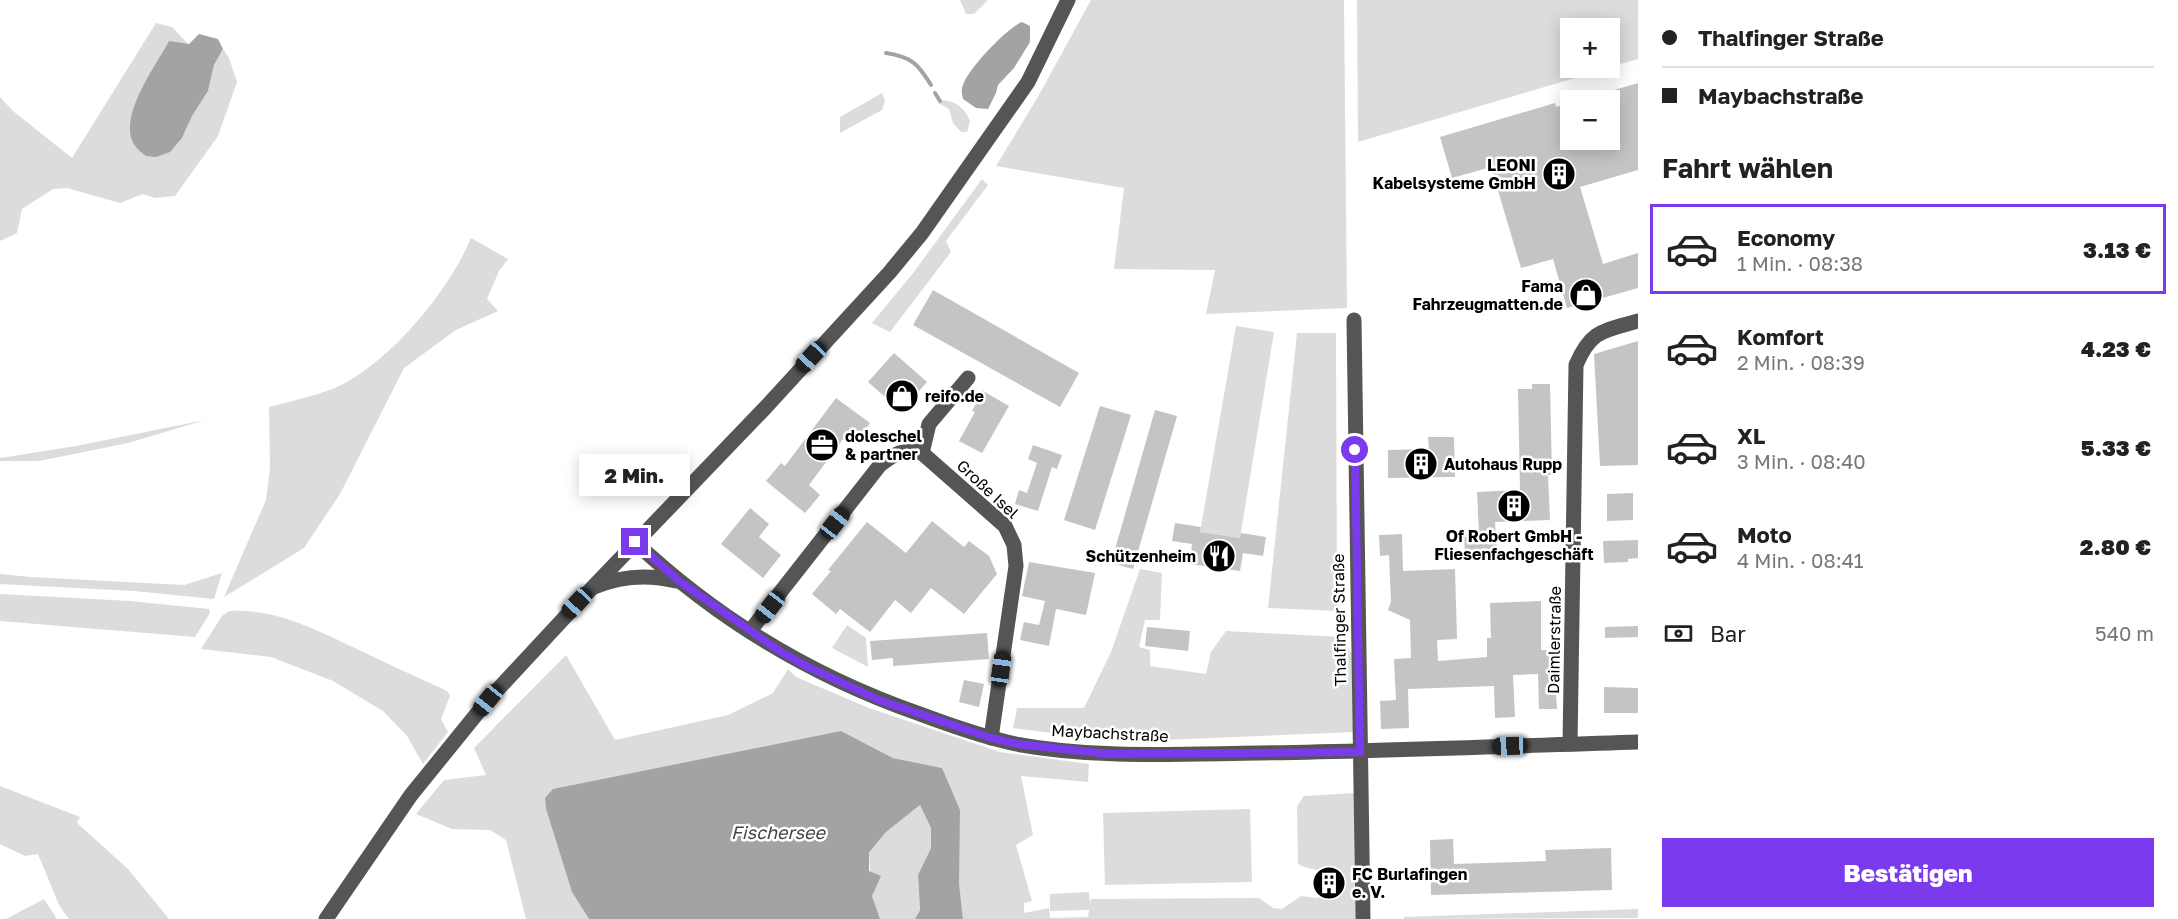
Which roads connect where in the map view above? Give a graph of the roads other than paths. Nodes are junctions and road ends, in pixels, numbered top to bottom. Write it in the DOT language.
graph roads {
  1 [pos="1068,0"];
  2 [pos="1354,320"];
  3 [pos="1638,321"];
  4 [pos="968,378"];
  5 [pos="921,453"];
  6 [pos="635,542"];
  7 [pos="679,581"];
  8 [pos="592,588"];
  9 [pos="750,631"];
  10 [pos="991,738"];
  11 [pos="1638,742"];
  12 [pos="1570,744"];
  13 [pos="1360,752"];
  14 [pos="326,919"];
  15 [pos="1363,919"];
  1 -- 6 [label="street"];
  2 -- 13 [label="street, Thalfinger Straße"];
  3 -- 12 [label="street, Daimlerstraße"];
  4 -- 5 [label="street"];
  5 -- 9 [label="street"];
  5 -- 10 [label="street, Große Isel"];
  6 -- 7 [label="street, Maybachstraße"];
  6 -- 8 [label="street"];
  7 -- 8 [label="street"];
  7 -- 9 [label="street, Maybachstraße"];
  8 -- 14 [label="street"];
  9 -- 10 [label="street, Maybachstraße"];
  10 -- 13 [label="street, Maybachstraße"];
  11 -- 12 [label="street, Maybachstraße"];
  12 -- 13 [label="street, Maybachstraße"];
  13 -- 15 [label="street, Thalfinger Straße"];
}
